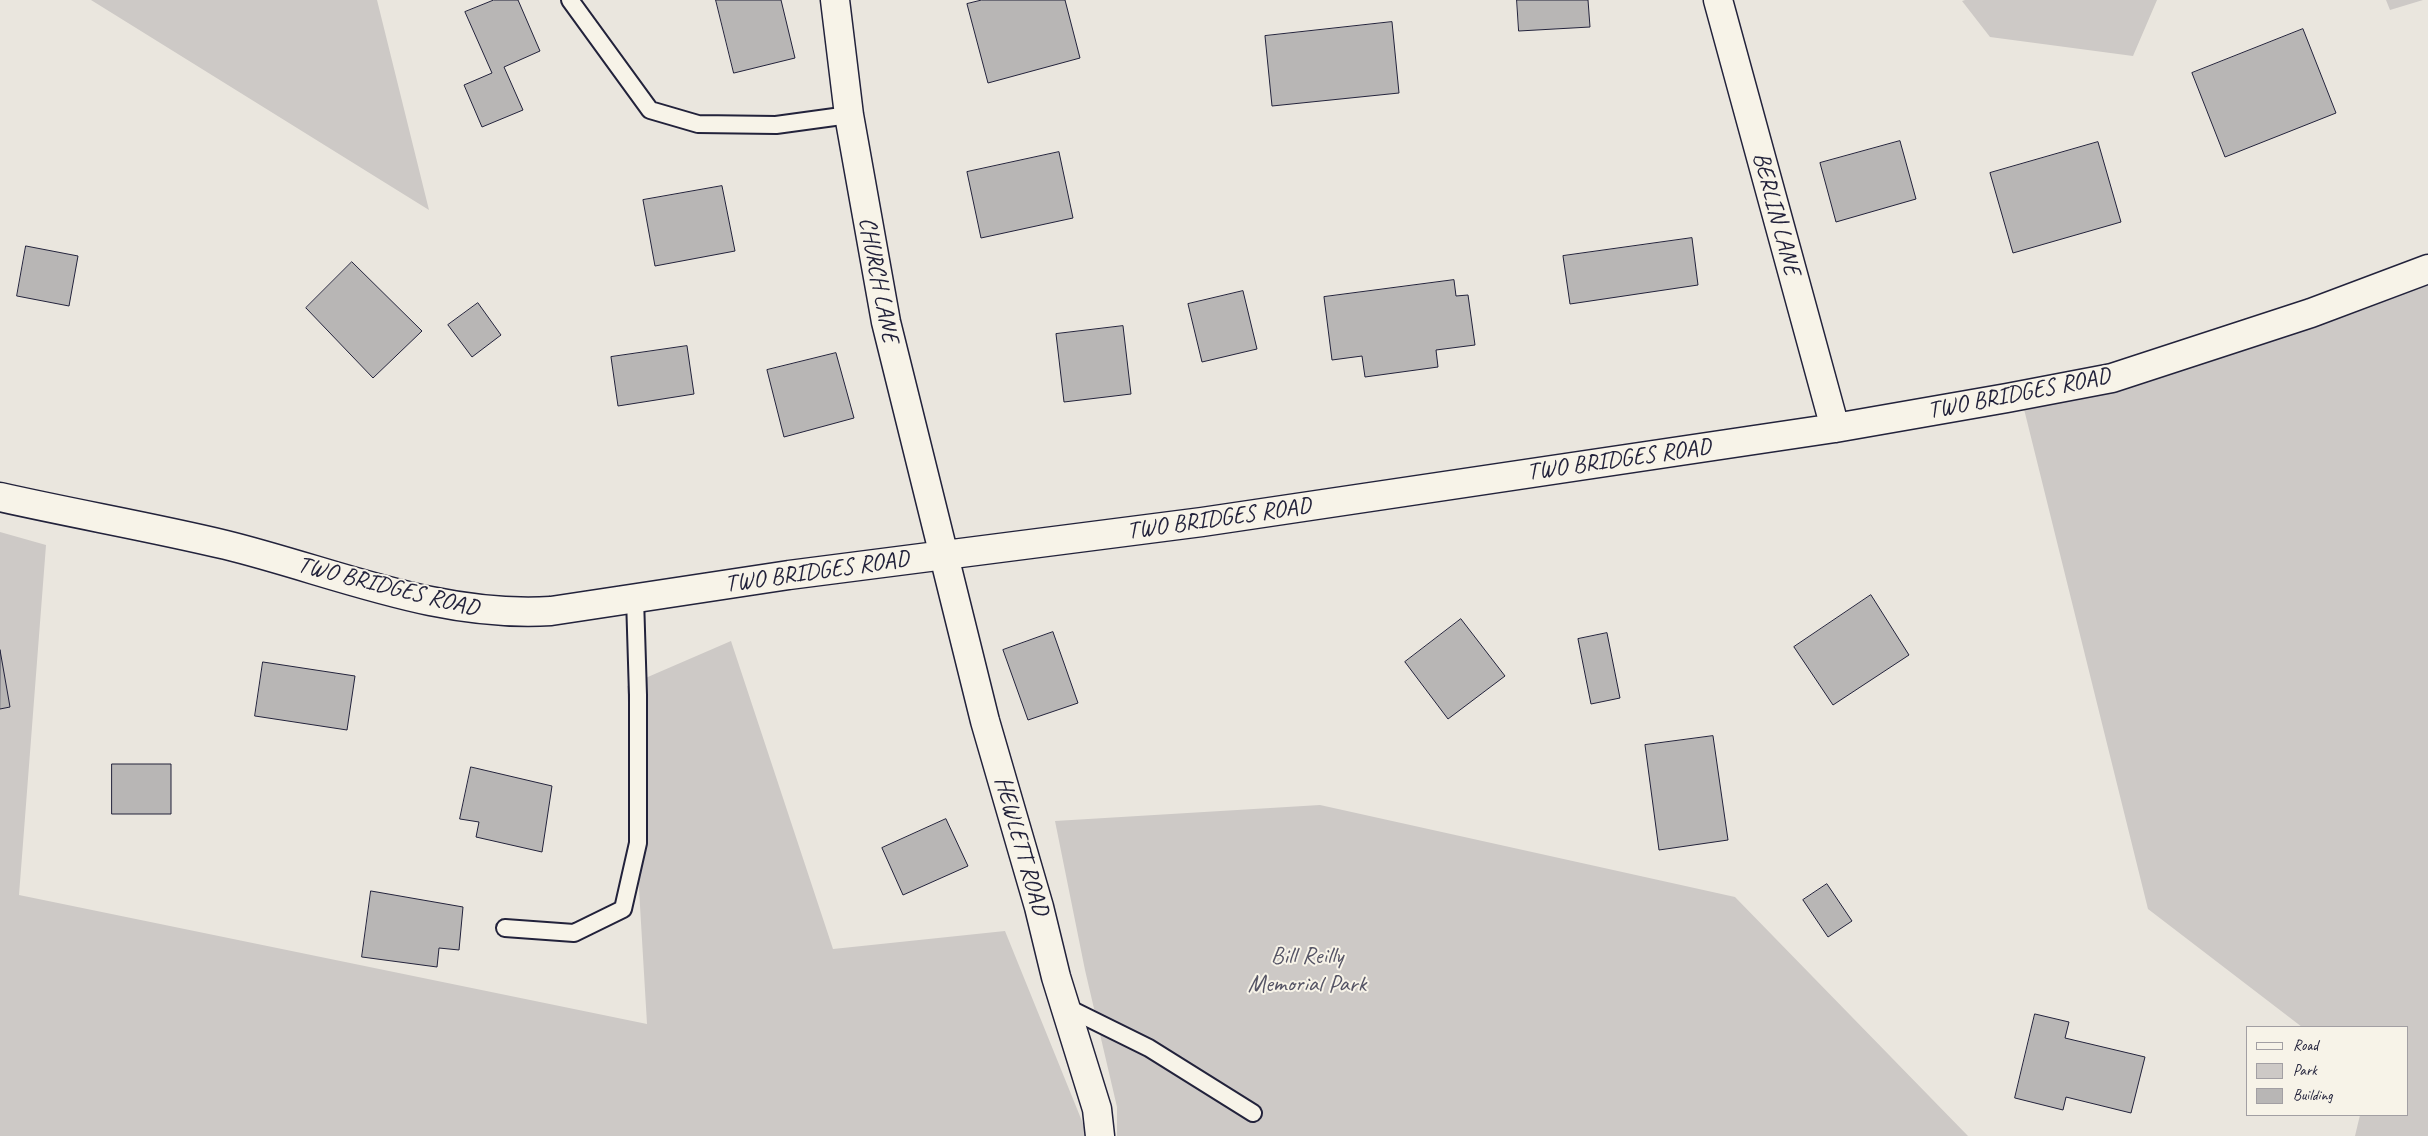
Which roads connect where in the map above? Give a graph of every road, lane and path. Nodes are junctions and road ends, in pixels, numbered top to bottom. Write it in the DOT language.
graph roads {
  1 [pos="570,0"];
  2 [pos="835,0"];
  3 [pos="1718,0"];
  4 [pos="849,115"];
  5 [pos="2428,269"];
  6 [pos="1835,428"];
  7 [pos="0,497"];
  8 [pos="943,556"];
  9 [pos="635,598"];
  10 [pos="504,928"];
  11 [pos="1066,1007"];
  12 [pos="1253,1114"];
  13 [pos="1100,1136"];
  1 -- 4 [label="lane"];
  2 -- 4 [label="street, CHURCH LANE"];
  3 -- 6 [label="street, BERLIN LANE"];
  4 -- 8 [label="street, CHURCH LANE"];
  5 -- 6 [label="street, TWO BRIDGES ROAD"];
  6 -- 8 [label="street, TWO BRIDGES ROAD"];
  7 -- 9 [label="street, TWO BRIDGES ROAD"];
  8 -- 9 [label="street, TWO BRIDGES ROAD"];
  8 -- 11 [label="street, HEWLETT ROAD"];
  9 -- 10 [label="lane"];
  11 -- 12 [label="lane"];
  11 -- 13 [label="street, HEWLETT ROAD"];
}
